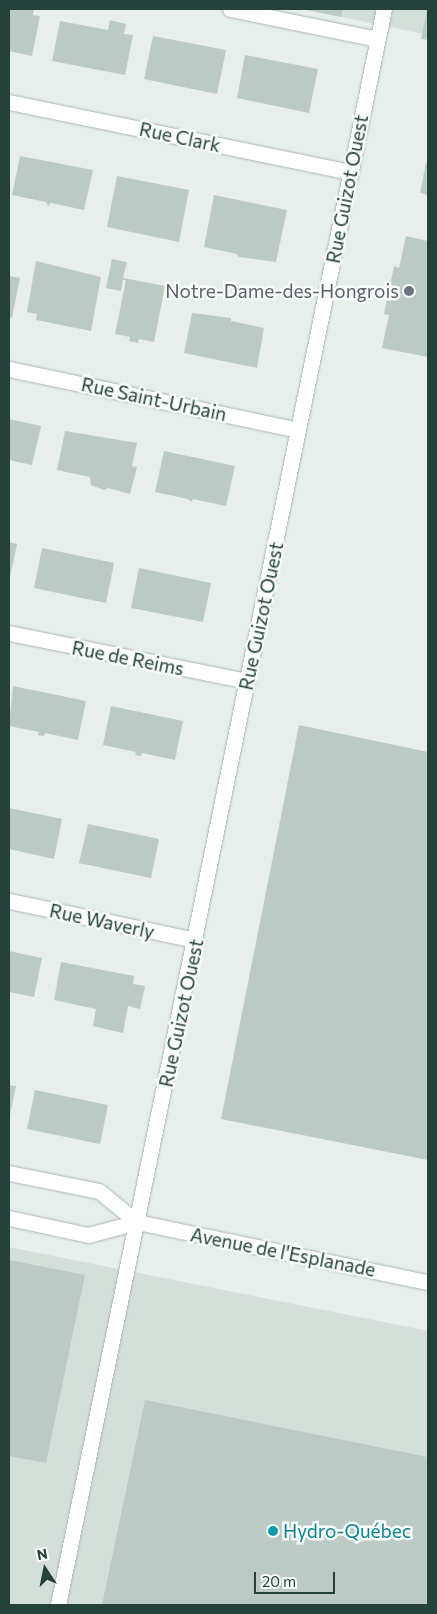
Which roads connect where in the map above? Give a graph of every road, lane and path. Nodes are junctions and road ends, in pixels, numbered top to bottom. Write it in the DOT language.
graph roads {
  1 [pos="230,9"];
  2 [pos="384,9"];
  3 [pos="378,39"];
  4 [pos="9,102"];
  5 [pos="351,172"];
  6 [pos="9,369"];
  7 [pos="298,430"];
  8 [pos="9,634"];
  9 [pos="247,681"];
  10 [pos="9,902"];
  11 [pos="196,940"];
  12 [pos="9,1173"];
  13 [pos="9,1218"];
  14 [pos="137,1222"];
  15 [pos="428,1282"];
  16 [pos="58,1605"];
  1 -- 3 [label="street"];
  2 -- 3 [label="street, Rue Guizot Ouest"];
  3 -- 5 [label="street, Rue Guizot Ouest"];
  4 -- 5 [label="street, Rue Clark"];
  5 -- 7 [label="street, Rue Guizot Ouest"];
  6 -- 7 [label="street, Rue Saint-Urbain"];
  7 -- 9 [label="street, Rue Guizot Ouest"];
  8 -- 9 [label="street, Rue de Reims"];
  9 -- 11 [label="street, Rue Guizot Ouest"];
  10 -- 11 [label="street, Rue Waverly"];
  11 -- 14 [label="street, Rue Guizot Ouest"];
  12 -- 14 [label="street, Avenue de l'Esplanade"];
  13 -- 14 [label="street, Avenue de l'Esplanade"];
  14 -- 15 [label="street, Avenue de l'Esplanade"];
  14 -- 16 [label="street, Rue Guizot Ouest"];
}
